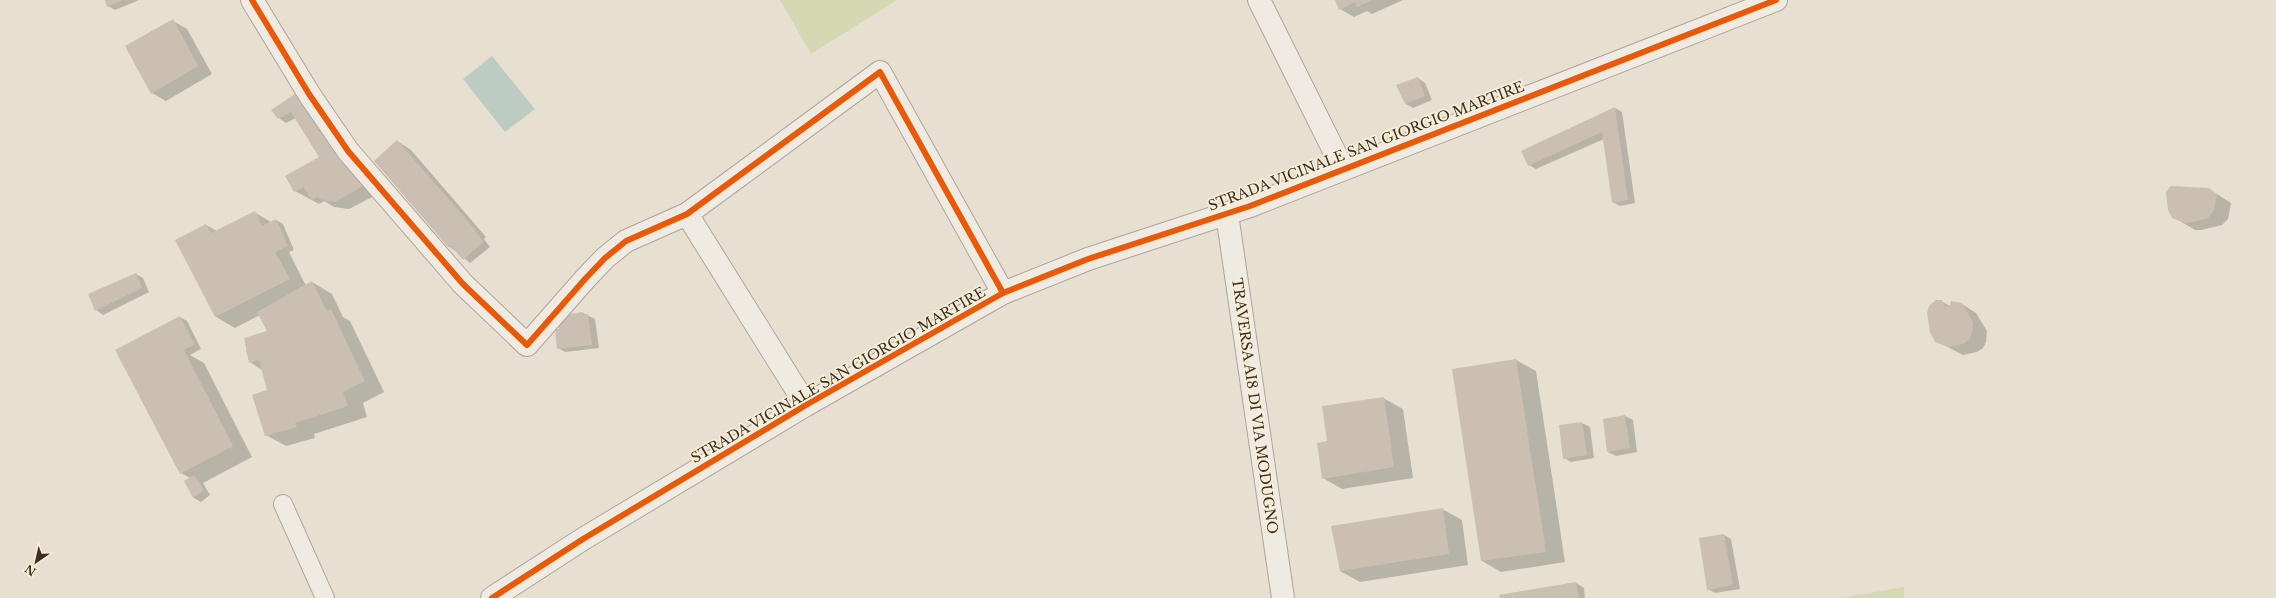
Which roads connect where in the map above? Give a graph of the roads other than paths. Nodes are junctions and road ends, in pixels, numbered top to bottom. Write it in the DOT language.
graph roads {
  1 [pos="252,0"];
  2 [pos="1259,0"];
  3 [pos="1776,0"];
  4 [pos="1343,169"];
  5 [pos="687,214"];
  6 [pos="1227,214"];
  7 [pos="1003,293"];
  8 [pos="806,405"];
  9 [pos="283,504"];
  10 [pos="325,598"];
  11 [pos="492,598"];
  12 [pos="1283,598"];
  1 -- 5 [label="street"];
  2 -- 4 [label="street"];
  3 -- 4 [label="street, STRADA VICINALE SAN GIORGIO MARTIRE"];
  4 -- 6 [label="street, STRADA VICINALE SAN GIORGIO MARTIRE"];
  5 -- 7 [label="street"];
  5 -- 8 [label="street"];
  6 -- 7 [label="street, STRADA VICINALE SAN GIORGIO MARTIRE"];
  6 -- 12 [label="street, TRAVERSA AI8 DI VIA MODUGNO"];
  7 -- 8 [label="street, STRADA VICINALE SAN GIORGIO MARTIRE"];
  8 -- 11 [label="street, STRADA VICINALE SAN GIORGIO MARTIRE"];
  9 -- 10 [label="lane"];
}
